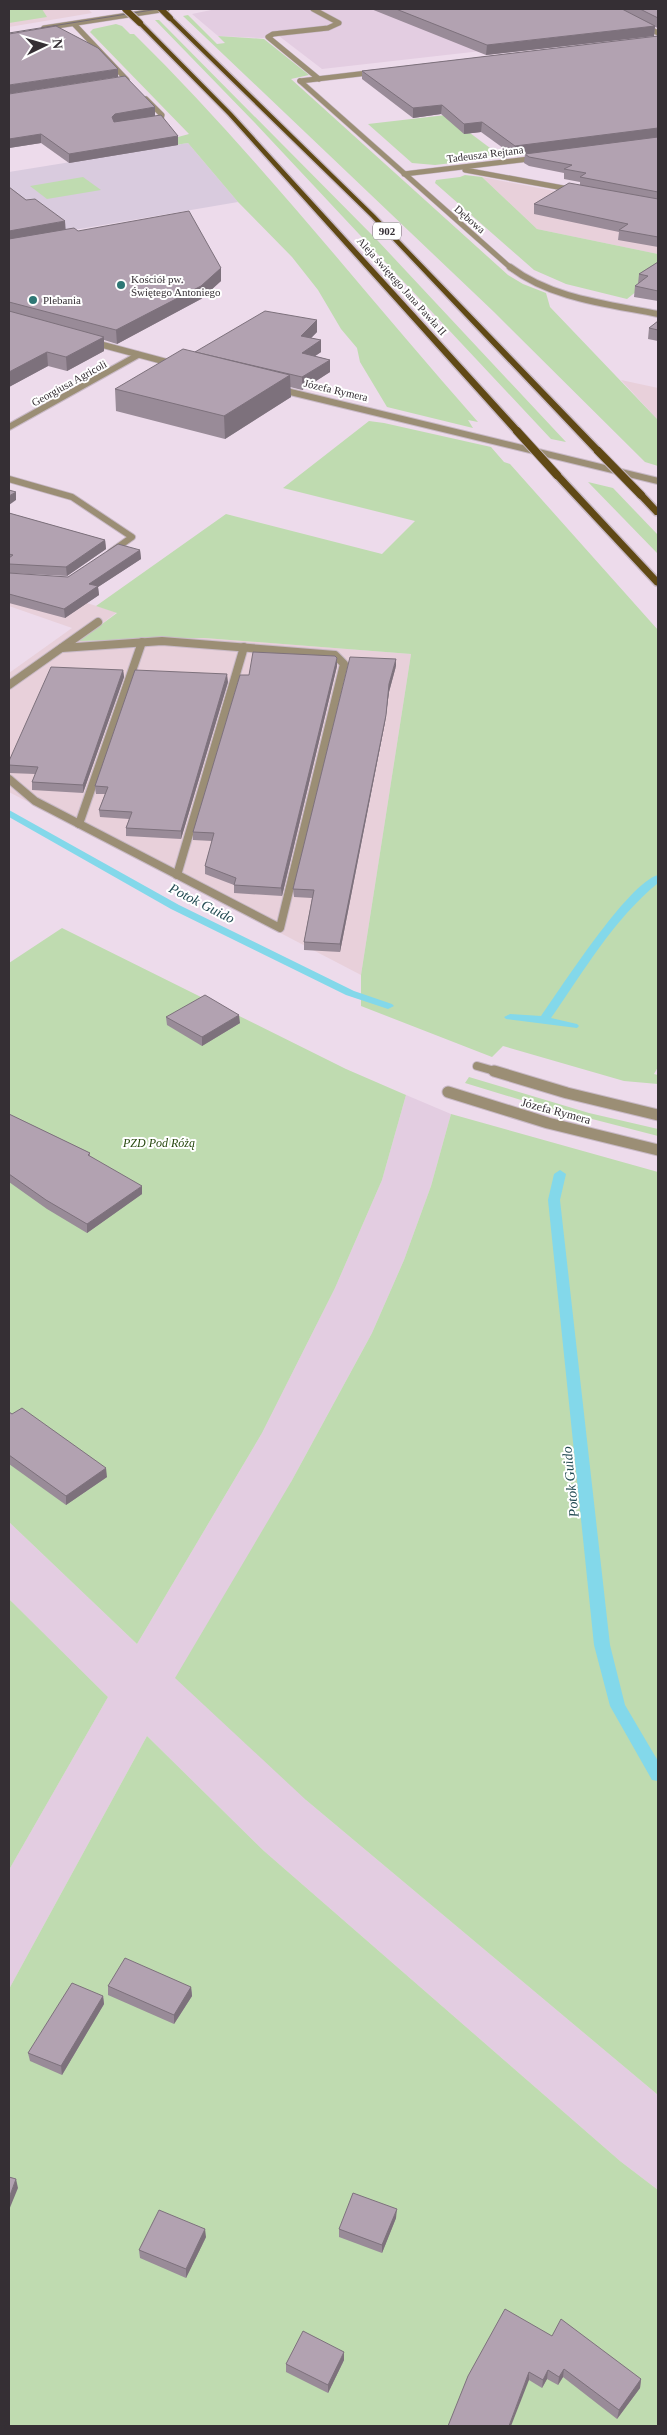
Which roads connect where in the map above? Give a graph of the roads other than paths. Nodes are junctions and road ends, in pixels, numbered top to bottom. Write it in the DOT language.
graph roads {
  1 [pos="124,9"];
  2 [pos="161,9"];
  3 [pos="167,9"];
  4 [pos="313,9"];
  5 [pos="634,21"];
  6 [pos="74,24"];
  7 [pos="37,30"];
  8 [pos="658,33"];
  9 [pos="386,71"];
  10 [pos="319,79"];
  11 [pos="127,80"];
  12 [pos="117,81"];
  13 [pos="133,86"];
  14 [pos="138,91"];
  15 [pos="143,122"];
  16 [pos="542,157"];
  17 [pos="455,168"];
  18 [pos="404,174"];
  19 [pos="581,191"];
  20 [pos="658,314"];
  21 [pos="81,340"];
  22 [pos="138,355"];
  23 [pos="185,366"];
  24 [pos="269,386"];
  25 [pos="9,427"];
  26 [pos="9,479"];
  27 [pos="658,481"];
  28 [pos="658,512"];
  29 [pos="100,559"];
  30 [pos="658,583"];
  31 [pos="98,622"];
  32 [pos="142,642"];
  33 [pos="62,648"];
  34 [pos="244,648"];
  35 [pos="9,685"];
  36 [pos="9,779"];
  37 [pos="79,824"];
  38 [pos="177,875"];
  39 [pos="477,1066"];
  40 [pos="448,1092"];
  41 [pos="658,1115"];
  42 [pos="656,1150"];
  1 -- 30 [label="main road, Aleja świętego Jana Pawła II, bridge"];
  2 -- 28 [label="main road, 902, bridge"];
  3 -- 6 [label="street"];
  4 -- 10 [label="street"];
  5 -- 8 [label="street"];
  6 -- 7 [label="street"];
  6 -- 11 [label="street"];
  9 -- 10 [label="street"];
  10 -- 18 [label="street, Dębowa"];
  11 -- 12 [label="street"];
  11 -- 13 [label="street"];
  14 -- 15 [label="street"];
  16 -- 17 [label="street, Tadeusza Rejtana"];
  17 -- 18 [label="street, Tadeusza Rejtana"];
  17 -- 19 [label="street"];
  18 -- 20 [label="street, Dębowa"];
  21 -- 22 [label="street"];
  22 -- 23 [label="street"];
  22 -- 25 [label="street, Georgiusa Agricoli"];
  24 -- 27 [label="street, Józefa Rymera"];
  26 -- 29 [label="street"];
  31 -- 33 [label="street"];
  32 -- 33 [label="street"];
  32 -- 34 [label="street"];
  32 -- 37 [label="street"];
  33 -- 35 [label="street"];
  34 -- 38 [label="street"];
  34 -- 38 [label="street"];
  36 -- 37 [label="street"];
  37 -- 38 [label="street"];
  39 -- 41 [label="street, Józefa Rymera"];
  40 -- 42 [label="street, Józefa Rymera"];
}
